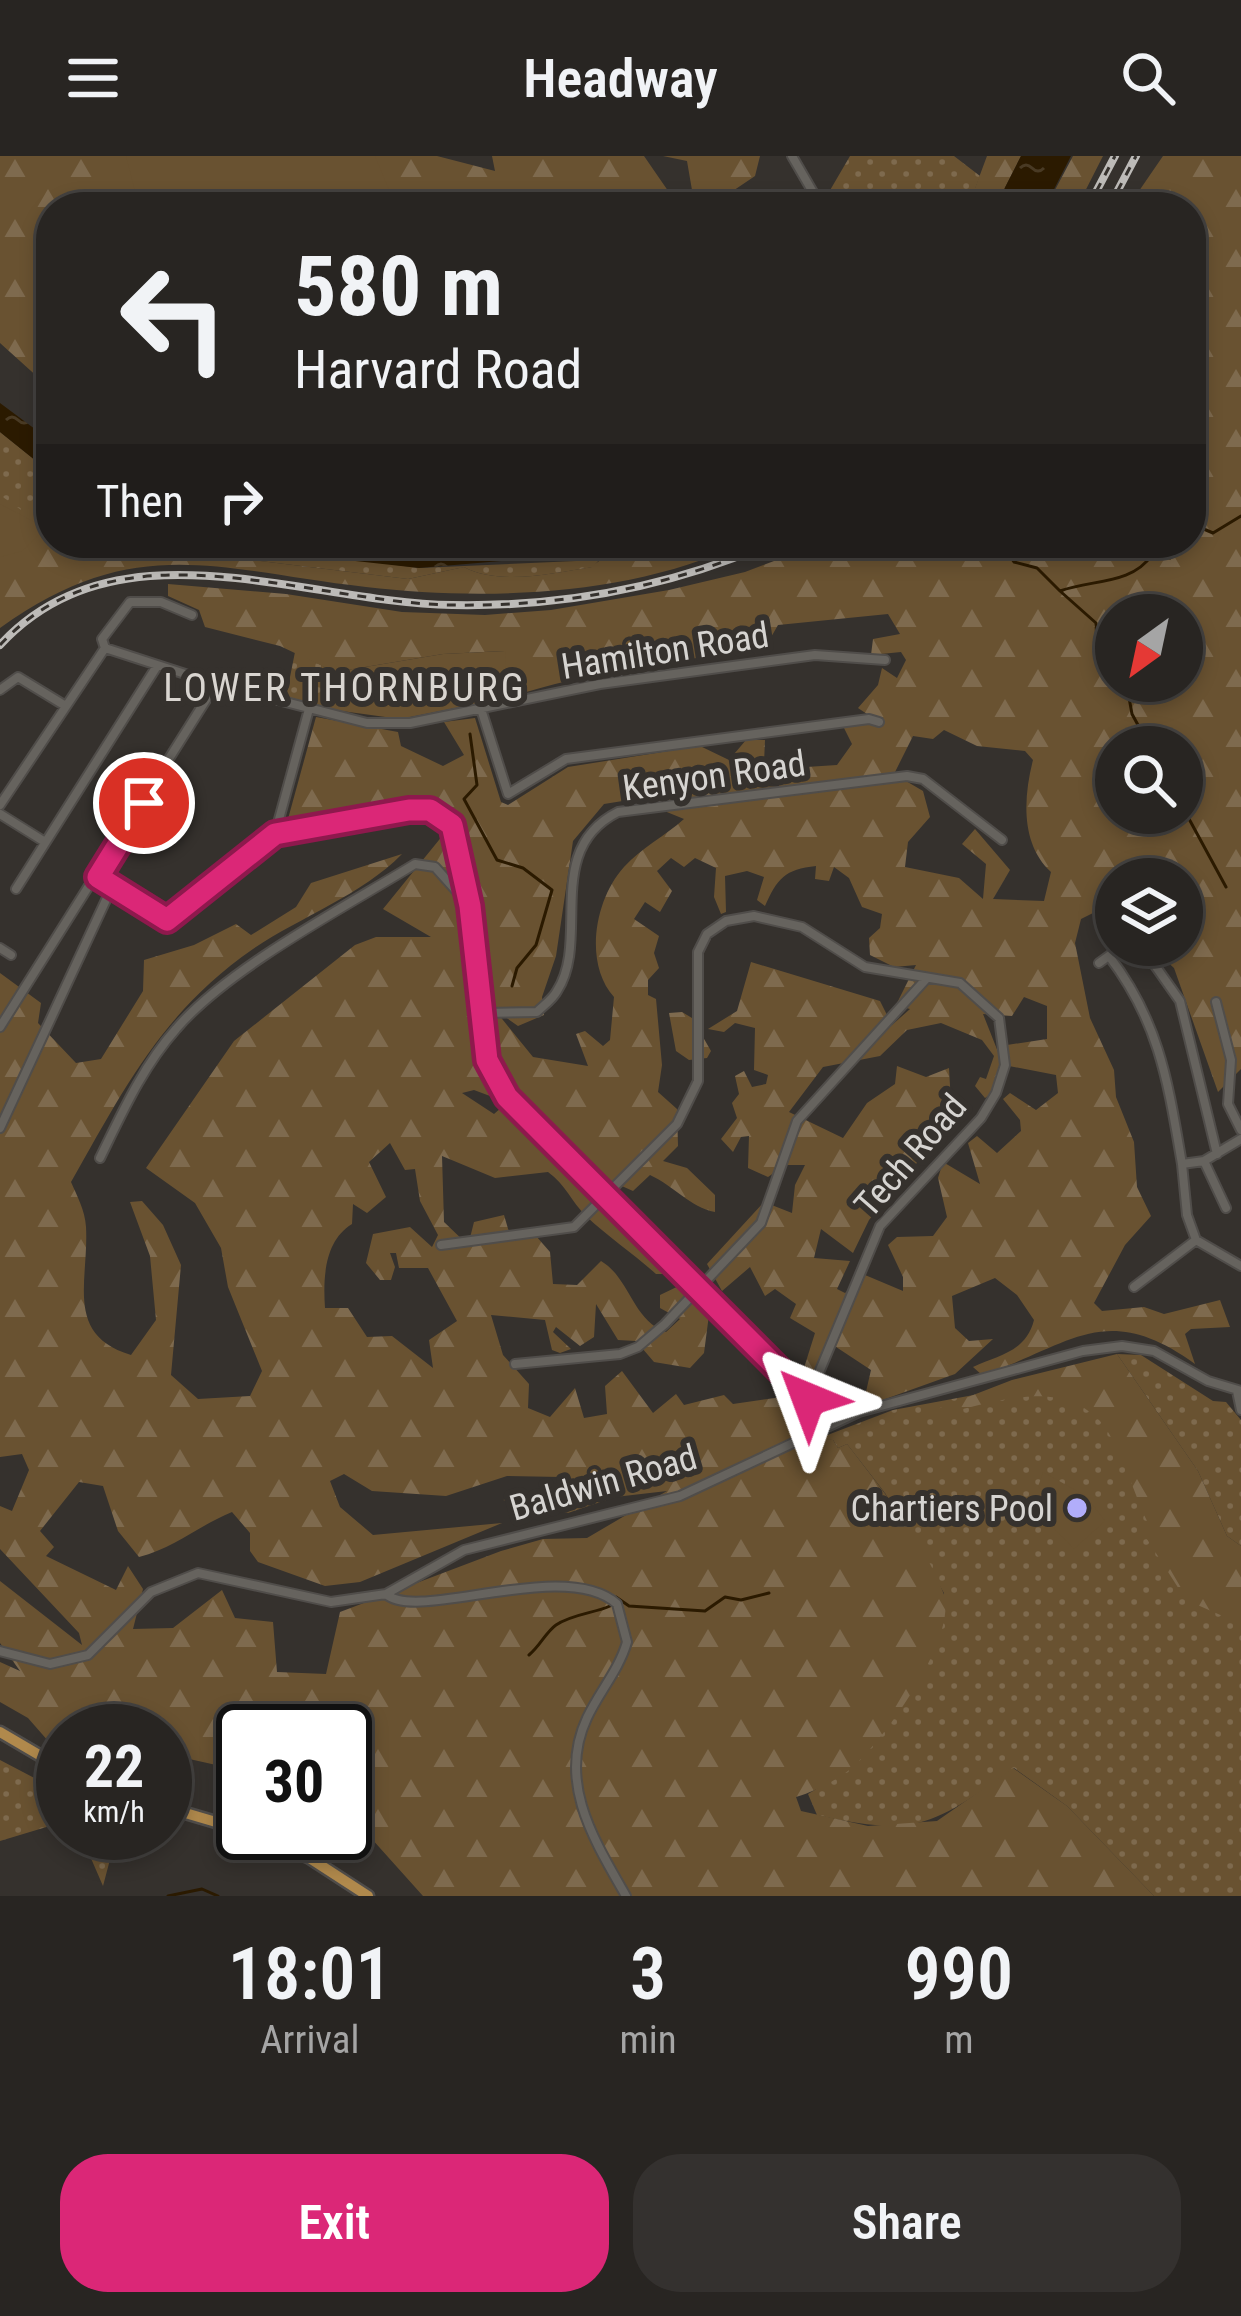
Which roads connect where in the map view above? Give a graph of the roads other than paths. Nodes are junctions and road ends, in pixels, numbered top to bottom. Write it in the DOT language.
graph roads {
  1 [pos="792,156"];
  2 [pos="813,192"];
  3 [pos="192,615"];
  4 [pos="105,648"];
  5 [pos="885,660"];
  6 [pos="157,666"];
  7 [pos="216,684"];
  8 [pos="0,690"];
  9 [pos="64,705"];
  10 [pos="481,709"];
  11 [pos="309,710"];
  12 [pos="879,722"];
  13 [pos="0,810"];
  14 [pos="275,834"];
  15 [pos="1002,840"];
  16 [pos="45,842"];
  17 [pos="98,877"];
  18 [pos="112,887"];
  19 [pos="16,889"];
  20 [pos="470,906"];
  21 [pos="0,948"];
  22 [pos="11,955"];
  23 [pos="1116,966"];
  24 [pos="1155,966"];
  25 [pos="927,978"];
  26 [pos="1216,1002"];
  27 [pos="485,1013"];
  28 [pos="0,1027"];
  29 [pos="0,1128"];
  30 [pos="1241,1130"];
  31 [pos="1241,1139"];
  32 [pos="1217,1154"];
  33 [pos="100,1157"];
  34 [pos="1204,1161"];
  35 [pos="1182,1164"];
  36 [pos="608,1193"];
  37 [pos="1226,1208"];
  38 [pos="1196,1240"];
  39 [pos="441,1244"];
  40 [pos="1241,1266"];
  41 [pos="1134,1287"];
  42 [pos="700,1288"];
  43 [pos="515,1364"];
  44 [pos="1239,1391"];
  45 [pos="808,1399"];
  46 [pos="1241,1410"];
  47 [pos="827,1425"];
  48 [pos="386,1594"];
  49 [pos="0,1651"];
  50 [pos="0,1732"];
  51 [pos="36,1753"];
  52 [pos="313,1860"];
  53 [pos="368,1896"];
  54 [pos="626,1896"];
  1 -- 2 [label="street"];
  3 -- 4 [label="street"];
  4 -- 6 [label="street, Hamilton Road"];
  4 -- 9 [label="street"];
  5 -- 10 [label="street, Hamilton Road"];
  6 -- 7 [label="street, Hamilton Road"];
  6 -- 16 [label="street"];
  7 -- 11 [label="street, Hamilton Road"];
  7 -- 17 [label="street"];
  8 -- 9 [label="street"];
  9 -- 13 [label="street"];
  10 -- 11 [label="street, Hamilton Road"];
  10 -- 12 [label="street"];
  11 -- 14 [label="street"];
  13 -- 16 [label="street"];
  14 -- 18 [label="street"];
  14 -- 20 [label="street"];
  15 -- 27 [label="street, Kenyon Road"];
  16 -- 19 [label="street"];
  17 -- 18 [label="street"];
  17 -- 28 [label="street"];
  18 -- 29 [label="street"];
  20 -- 27 [label="street"];
  20 -- 33 [label="street"];
  21 -- 22 [label="street"];
  23 -- 35 [label="street"];
  24 -- 32 [label="street"];
  25 -- 36 [label="street, Tech Road"];
  25 -- 42 [label="street"];
  25 -- 45 [label="street, Tech Road"];
  26 -- 30 [label="street"];
  27 -- 36 [label="street"];
  31 -- 32 [label="street"];
  32 -- 34 [label="street"];
  34 -- 35 [label="street"];
  34 -- 37 [label="street"];
  35 -- 38 [label="street"];
  36 -- 39 [label="street, Tech Road"];
  36 -- 42 [label="street"];
  38 -- 40 [label="street"];
  38 -- 41 [label="street"];
  42 -- 43 [label="street"];
  42 -- 45 [label="street"];
  44 -- 46 [label="street"];
  44 -- 47 [label="street, Baldwin Road"];
  45 -- 47 [label="street"];
  47 -- 48 [label="street, Baldwin Road"];
  48 -- 49 [label="street, Baldwin Road"];
  48 -- 54 [label="street"];
  50 -- 51 [label="main road"];
  52 -- 53 [label="main road"];
}
